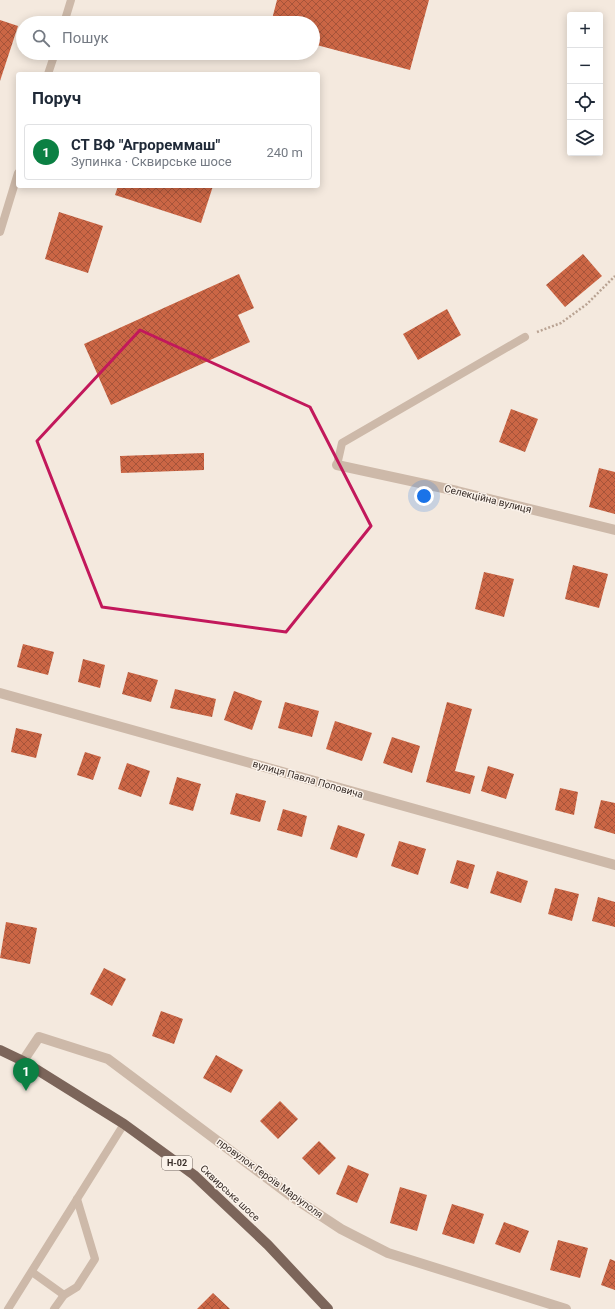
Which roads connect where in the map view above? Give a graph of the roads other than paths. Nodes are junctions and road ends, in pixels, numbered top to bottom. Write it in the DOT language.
graph roads {
  1 [pos="71,0"];
  2 [pos="66,16"];
  3 [pos="53,60"];
  4 [pos="49,72"];
  5 [pos="16,178"];
  6 [pos="2,216"];
  7 [pos="0,232"];
  8 [pos="525,337"];
  9 [pos="337,465"];
  10 [pos="615,530"];
  11 [pos="0,693"];
  12 [pos="615,865"];
  13 [pos="0,1050"];
  14 [pos="23,1061"];
  15 [pos="124,1124"];
  16 [pos="77,1199"];
  17 [pos="32,1272"];
  18 [pos="64,1295"];
  19 [pos="8,1309"];
  20 [pos="54,1309"];
  21 [pos="328,1309"];
  22 [pos="566,1309"];
  1 -- 2 [label="lane"];
  3 -- 4 [label="lane"];
  5 -- 6 [label="lane"];
  6 -- 7 [label="lane"];
  8 -- 9 [label="lane"];
  9 -- 10 [label="street, Селекційна вулиця"];
  11 -- 12 [label="street, вулиця Павла Поповича"];
  13 -- 14 [label="main road, Сквирське шосе / Н-02"];
  14 -- 15 [label="main road, Сквирське шосе / Н-02"];
  14 -- 22 [label="street, провулок Героїв Маріуполя"];
  15 -- 16 [label="lane"];
  15 -- 21 [label="main road, Сквирське шосе / Н-02"];
  16 -- 17 [label="lane"];
  16 -- 18 [label="lane"];
  17 -- 18 [label="lane"];
  17 -- 19 [label="lane"];
  18 -- 20 [label="lane"];
}
